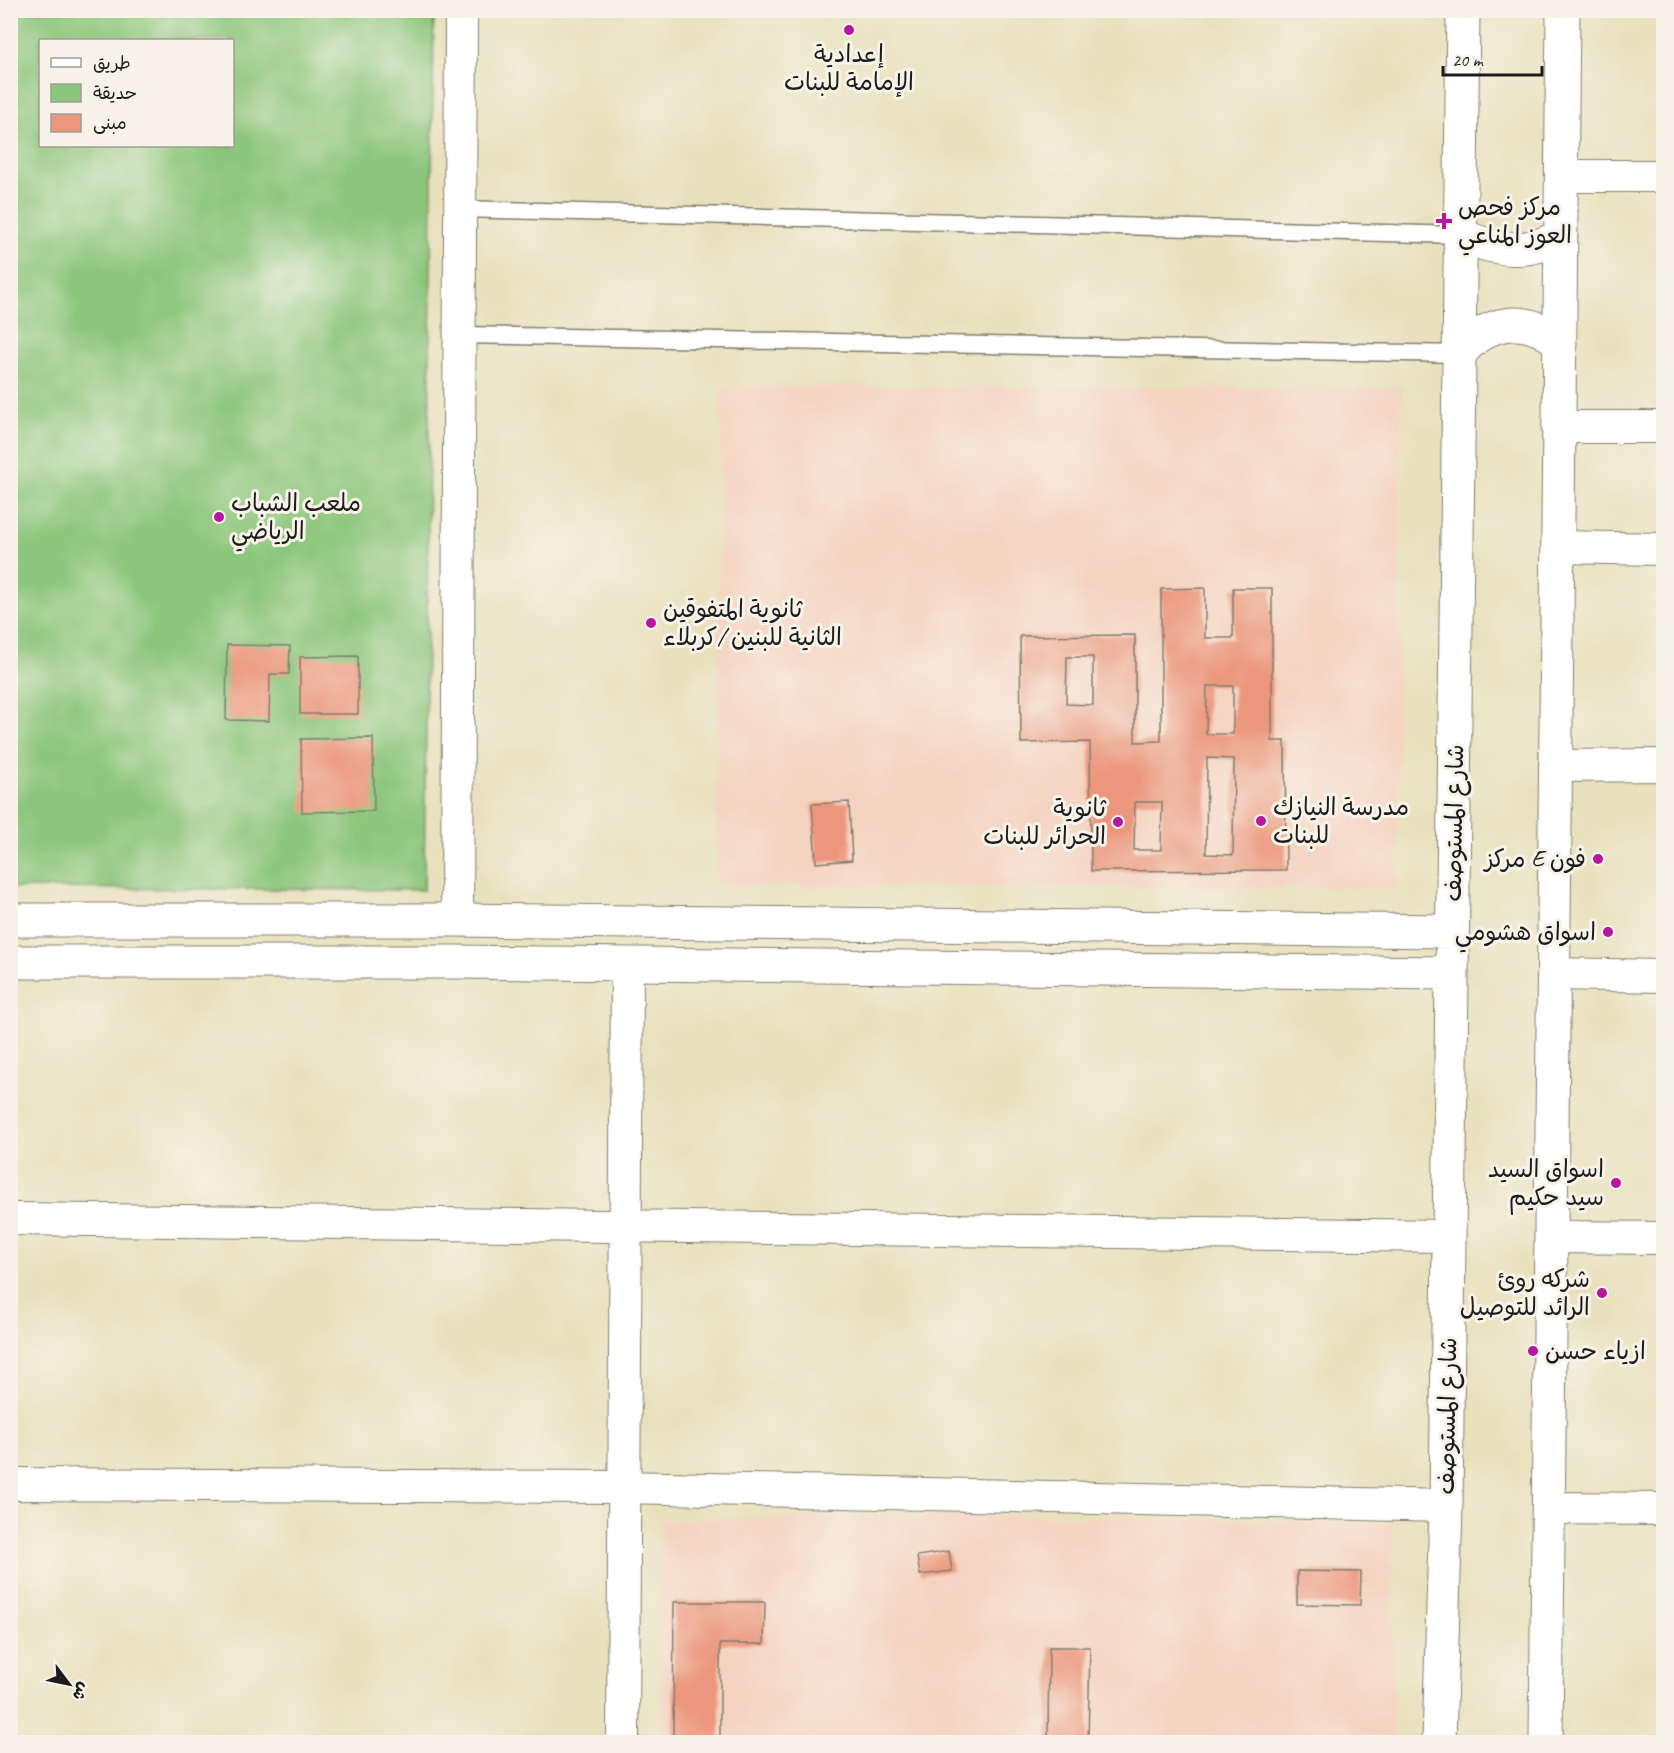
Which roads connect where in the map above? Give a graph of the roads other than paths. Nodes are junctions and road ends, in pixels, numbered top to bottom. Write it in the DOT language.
graph roads {
  1 [pos="461,10"];
  2 [pos="1463,10"];
  3 [pos="1563,10"];
  4 [pos="1561,176"];
  5 [pos="1664,176"];
  6 [pos="460,209"];
  7 [pos="1461,235"];
  8 [pos="1561,235"];
  9 [pos="459,335"];
  10 [pos="1560,343"];
  11 [pos="1460,354"];
  12 [pos="1558,427"];
  13 [pos="1664,428"];
  14 [pos="1558,547"];
  15 [pos="1664,549"];
  16 [pos="1664,765"];
  17 [pos="1556,766"];
  18 [pos="10,920"];
  19 [pos="162,920"];
  20 [pos="458,920"];
  21 [pos="1401,931"];
  22 [pos="1452,931"];
  23 [pos="10,962"];
  24 [pos="162,962"];
  25 [pos="627,964"];
  26 [pos="1405,972"];
  27 [pos="1452,973"];
  28 [pos="1553,974"];
  29 [pos="1664,976"];
  30 [pos="10,1219"];
  31 [pos="625,1226"];
  32 [pos="1449,1236"];
  33 [pos="1551,1237"];
  34 [pos="1664,1238"];
  35 [pos="10,1484"];
  36 [pos="624,1487"];
  37 [pos="1446,1506"];
  38 [pos="1548,1508"];
  39 [pos="1664,1509"];
  40 [pos="623,1743"];
  41 [pos="1439,1743"];
  42 [pos="1546,1743"];
  1 -- 6 [label="street"];
  2 -- 7 [label="main road, شارع المستوصف"];
  3 -- 4 [label="main road"];
  4 -- 5 [label="street"];
  4 -- 8 [label="main road"];
  6 -- 7 [label="lane"];
  6 -- 9 [label="street"];
  7 -- 8 [label="main road"];
  7 -- 11 [label="main road, شارع المستوصف"];
  8 -- 10 [label="main road"];
  9 -- 11 [label="lane"];
  9 -- 20 [label="street"];
  10 -- 11 [label="main road"];
  10 -- 12 [label="main road"];
  11 -- 22 [label="main road, شارع المستوصف"];
  12 -- 13 [label="street"];
  12 -- 14 [label="main road"];
  14 -- 15 [label="street"];
  14 -- 17 [label="main road"];
  16 -- 17 [label="street"];
  17 -- 28 [label="main road"];
  18 -- 19 [label="main road"];
  19 -- 20 [label="main road"];
  19 -- 24 [label="main road"];
  20 -- 21 [label="main road"];
  21 -- 22 [label="main road"];
  21 -- 26 [label="main road"];
  22 -- 27 [label="main road, شارع المستوصف"];
  23 -- 24 [label="main road"];
  24 -- 25 [label="main road"];
  25 -- 26 [label="main road"];
  25 -- 31 [label="street"];
  26 -- 27 [label="main road"];
  27 -- 32 [label="main road, شارع المستوصف"];
  28 -- 29 [label="street"];
  28 -- 33 [label="main road"];
  30 -- 31 [label="street"];
  31 -- 32 [label="street"];
  31 -- 36 [label="street"];
  32 -- 37 [label="main road, شارع المستوصف"];
  33 -- 34 [label="street"];
  33 -- 38 [label="main road"];
  35 -- 36 [label="street"];
  36 -- 37 [label="street"];
  36 -- 40 [label="street"];
  37 -- 41 [label="main road, شارع المستوصف"];
  38 -- 39 [label="street"];
  38 -- 42 [label="main road"];
}
